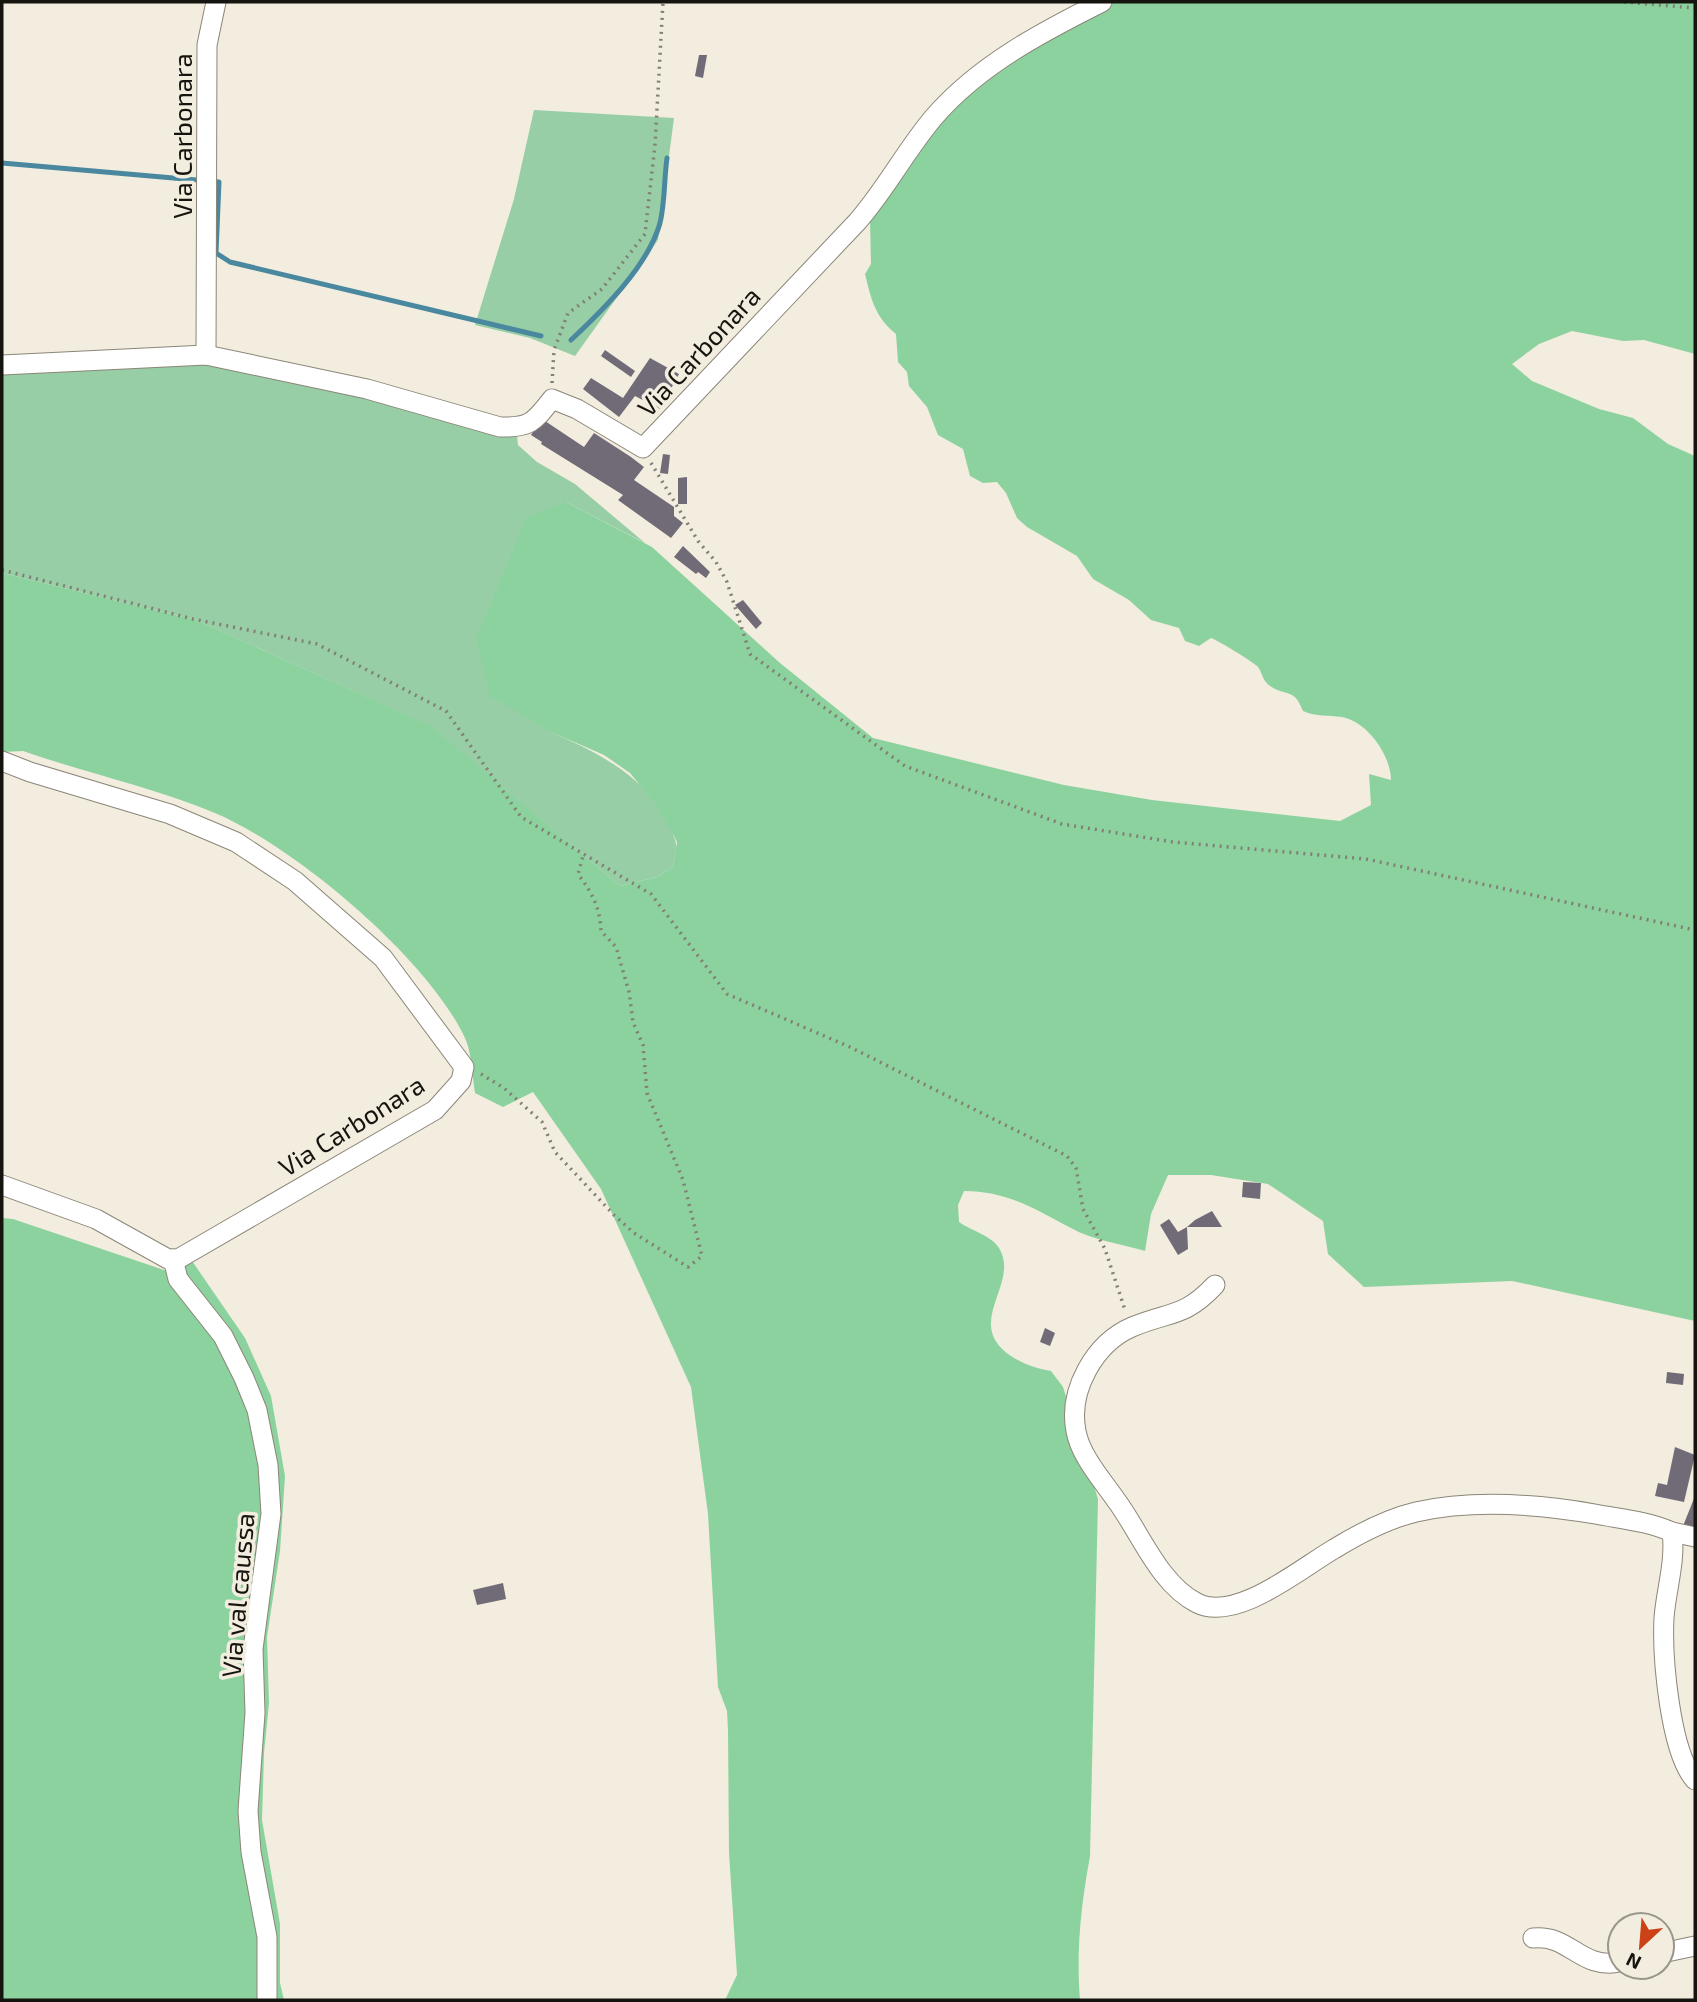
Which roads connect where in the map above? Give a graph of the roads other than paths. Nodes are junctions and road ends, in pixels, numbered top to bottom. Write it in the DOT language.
graph roads {
  1 [pos="216,2"];
  2 [pos="1102,2"];
  3 [pos="206,355"];
  4 [pos="2,365"];
  5 [pos="2,761"];
  6 [pos="2,1185"];
  7 [pos="173,1259"];
  8 [pos="1215,1285"];
  9 [pos="1672,1532"];
  10 [pos="1695,1537"];
  11 [pos="1695,1780"];
  12 [pos="1533,1938"];
  13 [pos="1695,1947"];
  14 [pos="1676,1950"];
  15 [pos="1606,1963"];
  16 [pos="267,2000"];
  1 -- 3 [label="street, Via Carbonara"];
  2 -- 3 [label="street, Via Carbonara"];
  3 -- 4 [label="street"];
  5 -- 7 [label="street, Via Carbonara"];
  6 -- 7 [label="street"];
  7 -- 16 [label="street, Via val caussa"];
  8 -- 9 [label="street"];
  9 -- 10 [label="street"];
  9 -- 11 [label="street"];
  12 -- 15 [label="street"];
  13 -- 14 [label="street"];
}
